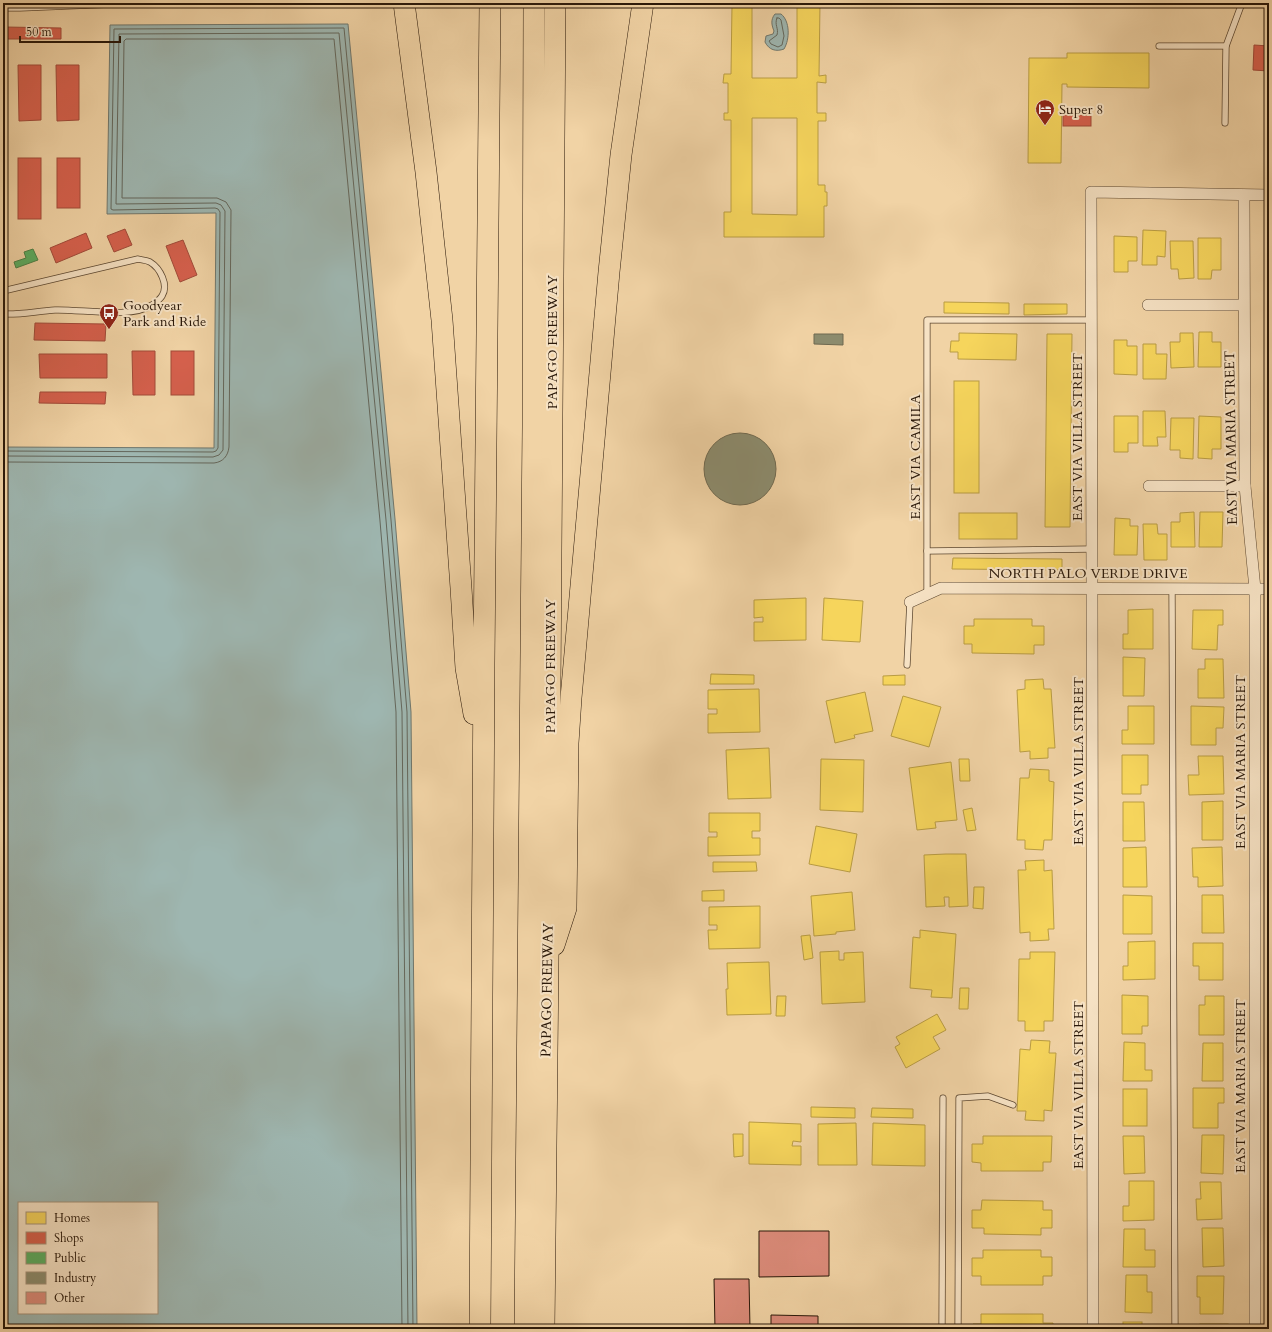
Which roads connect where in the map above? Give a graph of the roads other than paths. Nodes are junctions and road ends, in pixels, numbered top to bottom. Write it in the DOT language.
graph roads {
  1 [pos="140,3"];
  2 [pos="404,3"];
  3 [pos="490,3"];
  4 [pos="534,3"];
  5 [pos="555,3"];
  6 [pos="643,3"];
  7 [pos="1242,3"];
  8 [pos="21,6"];
  9 [pos="3,8"];
  10 [pos="1159,46"];
  11 [pos="1226,46"];
  12 [pos="1225,123"];
  13 [pos="1244,195"];
  14 [pos="1269,195"];
  15 [pos="3,291"];
  16 [pos="1148,305"];
  17 [pos="1244,305"];
  18 [pos="3,314"];
  19 [pos="1091,320"];
  20 [pos="1148,486"];
  21 [pos="1245,486"];
  22 [pos="1092,549"];
  23 [pos="927,551"];
  24 [pos="1092,588"];
  25 [pos="1172,589"];
  26 [pos="1255,589"];
  27 [pos="1269,589"];
  28 [pos="927,594"];
  29 [pos="910,602"];
  30 [pos="908,665"];
  31 [pos="483,765"];
  32 [pos="548,963"];
  33 [pos="943,1098"];
  34 [pos="1013,1105"];
  35 [pos="480,1329"];
  36 [pos="525,1329"];
  37 [pos="544,1329"];
  38 [pos="942,1329"];
  39 [pos="958,1329"];
  40 [pos="1093,1329"];
  41 [pos="1174,1329"];
  42 [pos="1254,1329"];
  1 -- 8 [label="lane"];
  2 -- 31 [label="highway"];
  3 -- 31 [label="highway"];
  4 -- 36 [label="highway"];
  5 -- 32 [label="highway, PAPAGO FREEWAY"];
  6 -- 32 [label="highway"];
  7 -- 11 [label="lane"];
  8 -- 9 [label="lane"];
  10 -- 11 [label="lane"];
  11 -- 12 [label="lane"];
  13 -- 14 [label="street"];
  13 -- 17 [label="street, EAST VIA MARIA STREET"];
  13 -- 19 [label="street, EAST VIA VILLA STREET"];
  15 -- 18 [label="lane"];
  16 -- 17 [label="street"];
  17 -- 21 [label="street, EAST VIA MARIA STREET"];
  19 -- 22 [label="street, EAST VIA VILLA STREET"];
  19 -- 23 [label="lane, EAST VIA CAMILA"];
  20 -- 21 [label="street"];
  21 -- 26 [label="street, EAST VIA MARIA STREET"];
  22 -- 23 [label="lane"];
  22 -- 24 [label="street, EAST VIA VILLA STREET"];
  23 -- 28 [label="lane, EAST VIA CAMILA"];
  24 -- 25 [label="street, NORTH PALO VERDE DRIVE"];
  24 -- 28 [label="street, NORTH PALO VERDE DRIVE"];
  24 -- 40 [label="street, EAST VIA VILLA STREET"];
  25 -- 26 [label="street, NORTH PALO VERDE DRIVE"];
  25 -- 41 [label="lane"];
  26 -- 27 [label="street, NORTH PALO VERDE DRIVE"];
  26 -- 42 [label="street, EAST VIA MARIA STREET"];
  28 -- 29 [label="street, NORTH PALO VERDE DRIVE"];
  29 -- 30 [label="lane"];
  31 -- 35 [label="highway"];
  32 -- 37 [label="highway, PAPAGO FREEWAY"];
  33 -- 38 [label="lane"];
  34 -- 39 [label="lane"];
}
